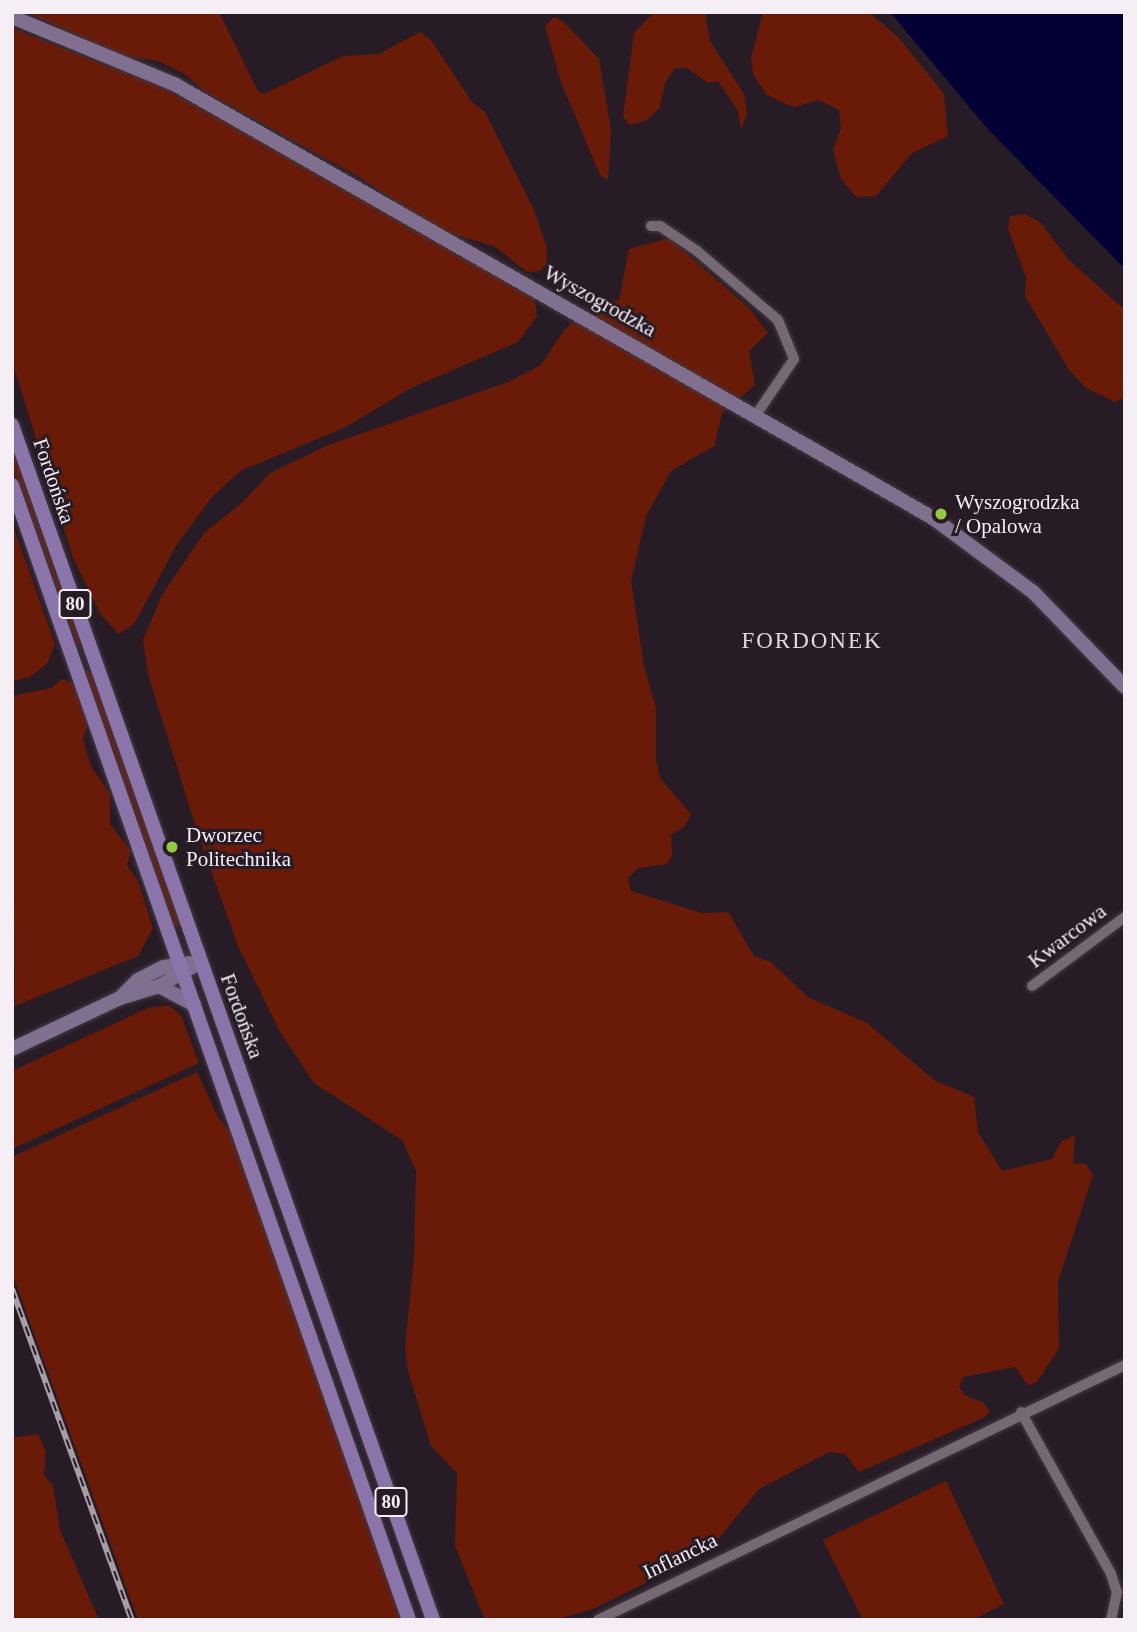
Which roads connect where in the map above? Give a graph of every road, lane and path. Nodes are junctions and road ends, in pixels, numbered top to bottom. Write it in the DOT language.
graph roads {
  1 [pos="12,18"];
  2 [pos="651,226"];
  3 [pos="756,415"];
  4 [pos="12,425"];
  5 [pos="12,485"];
  6 [pos="1125,687"];
  7 [pos="1125,917"];
  8 [pos="201,962"];
  9 [pos="180,967"];
  10 [pos="159,986"];
  11 [pos="1036,988"];
  12 [pos="120,998"];
  13 [pos="194,1005"];
  14 [pos="12,1049"];
  15 [pos="1125,1365"];
  16 [pos="1021,1412"];
  17 [pos="409,1620"];
  18 [pos="433,1620"];
  19 [pos="598,1620"];
  20 [pos="1111,1620"];
  1 -- 3 [label="street, Wyszogrodzka"];
  2 -- 3 [label="street"];
  3 -- 6 [label="street, Wyszogrodzka"];
  4 -- 8 [label="main road, Fordońska / 80"];
  5 -- 9 [label="main road, Fordońska / 80"];
  7 -- 11 [label="street, Kwarcowa"];
  8 -- 9 [label="street"];
  8 -- 18 [label="main road, Fordońska / 80"];
  9 -- 10 [label="street"];
  9 -- 12 [label="street"];
  9 -- 13 [label="main road, Fordońska / 80"];
  10 -- 12 [label="street"];
  10 -- 13 [label="street"];
  12 -- 14 [label="street"];
  13 -- 17 [label="main road, Fordońska / 80"];
  15 -- 16 [label="street, Inflancka"];
  16 -- 19 [label="street, Inflancka"];
  16 -- 20 [label="street"];
}
